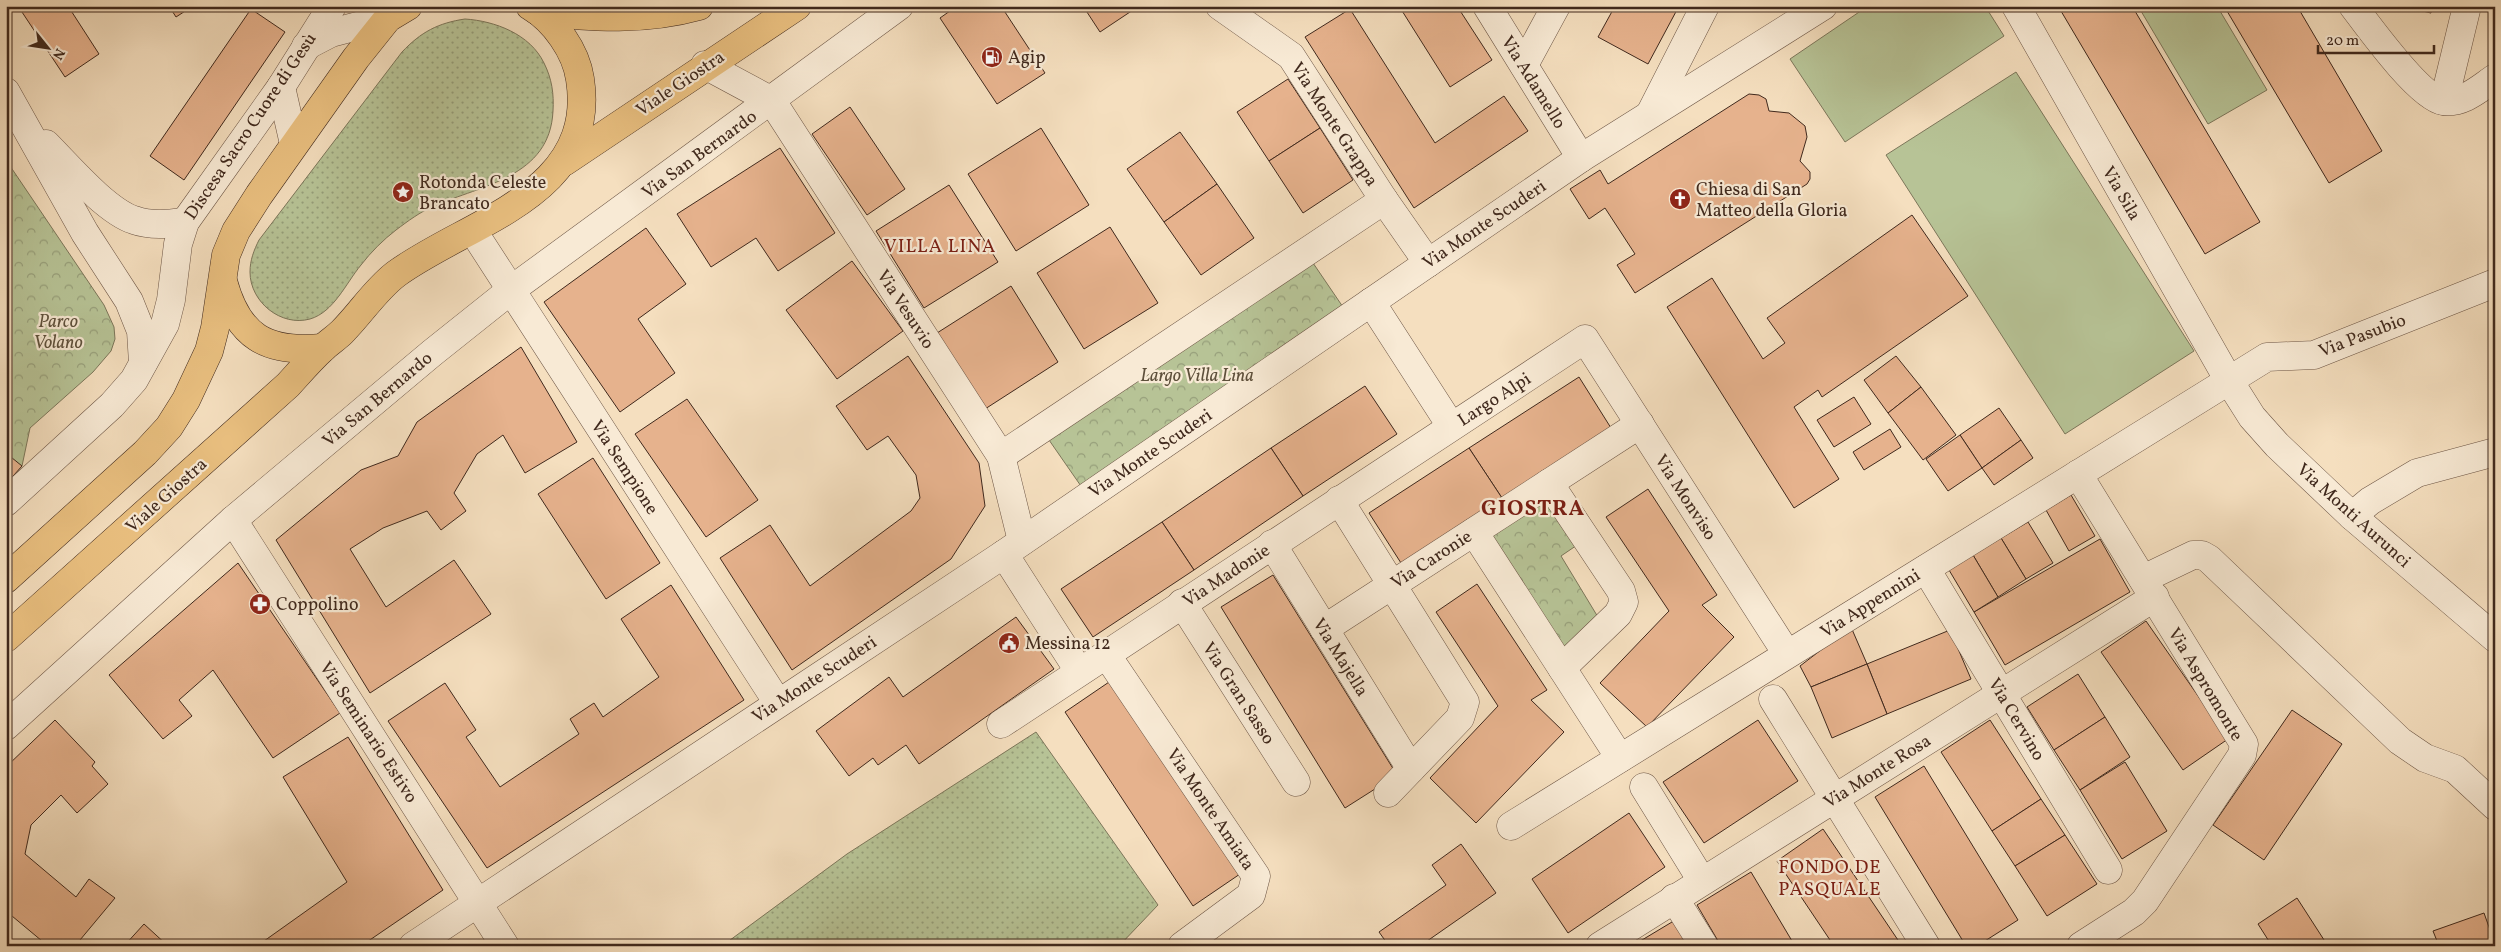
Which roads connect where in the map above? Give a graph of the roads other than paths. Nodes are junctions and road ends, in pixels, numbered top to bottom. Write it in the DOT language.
graph roads {
  1 [pos="699,6"];
  2 [pos="797,6"];
  3 [pos="899,6"];
  4 [pos="1220,6"];
  5 [pos="1487,6"];
  6 [pos="1556,6"];
  7 [pos="1705,6"];
  8 [pos="1823,6"];
  9 [pos="2016,6"];
  10 [pos="2353,6"];
  11 [pos="2467,6"];
  12 [pos="534,9"];
  13 [pos="398,12"];
  14 [pos="316,20"];
  15 [pos="1524,65"];
  16 [pos="705,66"];
  17 [pos="2495,78"];
  18 [pos="281,87"];
  19 [pos="6,92"];
  20 [pos="2444,101"];
  21 [pos="772,102"];
  22 [pos="1650,115"];
  23 [pos="27,126"];
  24 [pos="294,144"];
  25 [pos="1581,158"];
  26 [pos="564,162"];
  27 [pos="1384,200"];
  28 [pos="185,222"];
  29 [pos="473,231"];
  30 [pos="1428,263"];
  31 [pos="223,279"];
  32 [pos="2495,283"];
  33 [pos="511,290"];
  34 [pos="1371,302"];
  35 [pos="1585,339"];
  36 [pos="322,348"];
  37 [pos="143,363"];
  38 [pos="2228,379"];
  39 [pos="1640,424"];
  40 [pos="1451,426"];
  41 [pos="2495,452"];
  42 [pos="1001,456"];
  43 [pos="2078,474"];
  44 [pos="1549,483"];
  45 [pos="1339,500"];
  46 [pos="6,502"];
  47 [pos="2352,516"];
  48 [pos="233,520"];
  49 [pos="1474,532"];
  50 [pos="1272,544"];
  51 [pos="1013,547"];
  52 [pos="1926,569"];
  53 [pos="6,579"];
  54 [pos="1393,584"];
  55 [pos="2149,588"];
  56 [pos="1182,603"];
  57 [pos="1324,629"];
  58 [pos="6,638"];
  59 [pos="2495,638"];
  60 [pos="1106,654"];
  61 [pos="1787,654"];
  62 [pos="1562,668"];
  63 [pos="1080,671"];
  64 [pos="2001,694"];
  65 [pos="1773,700"];
  66 [pos="778,703"];
  67 [pos="1000,724"];
  68 [pos="6,726"];
  69 [pos="1620,758"];
  70 [pos="1411,769"];
  71 [pos="1296,782"];
  72 [pos="1644,786"];
  73 [pos="1388,794"];
  74 [pos="1834,798"];
  75 [pos="2495,806"];
  76 [pos="1511,826"];
  77 [pos="2108,870"];
  78 [pos="1702,881"];
  79 [pos="1674,898"];
  80 [pos="477,902"];
  81 [pos="413,946"];
  82 [pos="504,946"];
  83 [pos="1182,946"];
  84 [pos="1600,946"];
  85 [pos="1704,946"];
  86 [pos="1926,946"];
  87 [pos="2081,946"];
  1 -- 12 [label="main road"];
  2 -- 16 [label="main road, Viale Giostra"];
  3 -- 21 [label="street, Via San Bernardo"];
  4 -- 27 [label="street, Via Monte Grappa"];
  5 -- 15 [label="street, Via Adamello"];
  6 -- 15 [label="street"];
  7 -- 22 [label="street"];
  8 -- 22 [label="street, Via Monte Scuderi"];
  9 -- 38 [label="street, Via Sila"];
  10 -- 20 [label="street"];
  11 -- 20 [label="street"];
  12 -- 26 [label="main road"];
  13 -- 14 [label="street"];
  13 -- 24 [label="main road"];
  14 -- 18 [label="street, Discesa Sacro Cuore di Gesù"];
  15 -- 25 [label="street, Via Adamello"];
  16 -- 21 [label="street, Via Vesuvio"];
  16 -- 26 [label="main road, Viale Giostra"];
  17 -- 20 [label="street"];
  18 -- 24 [label="street"];
  18 -- 28 [label="street, Discesa Sacro Cuore di Gesù"];
  19 -- 23 [label="street"];
  21 -- 33 [label="street, Via San Bernardo"];
  21 -- 42 [label="street, Via Vesuvio"];
  22 -- 25 [label="street, Via Monte Scuderi"];
  23 -- 28 [label="street"];
  23 -- 37 [label="street"];
  24 -- 31 [label="main road"];
  25 -- 30 [label="street, Via Monte Scuderi"];
  26 -- 29 [label="main road, Viale Giostra"];
  27 -- 30 [label="street, Via Monte Grappa"];
  27 -- 42 [label="street"];
  28 -- 37 [label="street, Discesa Sacro Cuore di Gesù"];
  29 -- 33 [label="street, Via Sempione"];
  29 -- 36 [label="main road, Viale Giostra"];
  30 -- 34 [label="street, Via Monte Scuderi"];
  31 -- 36 [label="main road"];
  31 -- 53 [label="main road"];
  32 -- 38 [label="street, Via Pasubio"];
  33 -- 48 [label="street, Via San Bernardo"];
  33 -- 66 [label="street, Via Sempione"];
  34 -- 40 [label="street, Largo Alpi"];
  34 -- 51 [label="street, Via Monte Scuderi"];
  35 -- 39 [label="street, Via Monviso"];
  35 -- 40 [label="street, Largo Alpi"];
  36 -- 58 [label="main road, Viale Giostra"];
  37 -- 46 [label="street"];
  38 -- 43 [label="street, Via Appennini"];
  38 -- 47 [label="street, Via Monti Aurunci"];
  39 -- 44 [label="street, Via Caronie"];
  39 -- 61 [label="street, Via Monviso"];
  40 -- 45 [label="street, Via Madonie"];
  41 -- 47 [label="street"];
  42 -- 51 [label="street, Via Vesuvio"];
  43 -- 52 [label="street, Via Appennini"];
  43 -- 55 [label="street, Via Aspromonte"];
  44 -- 49 [label="street, Via Caronie"];
  44 -- 62 [label="street"];
  45 -- 50 [label="street, Via Madonie"];
  45 -- 54 [label="street"];
  47 -- 59 [label="street, Via Monti Aurunci"];
  48 -- 68 [label="street, Via San Bernardo"];
  48 -- 80 [label="street, Via Seminario Estivo"];
  49 -- 54 [label="street, Via Caronie"];
  49 -- 62 [label="street"];
  50 -- 56 [label="street, Via Madonie"];
  50 -- 57 [label="street, Via Majella"];
  51 -- 63 [label="street, Via Vesuvio"];
  51 -- 66 [label="street, Via Monte Scuderi"];
  52 -- 61 [label="street, Via Appennini"];
  52 -- 64 [label="street, Via Cervino"];
  54 -- 57 [label="street, Via Caronie"];
  54 -- 70 [label="street"];
  55 -- 64 [label="street, Via Monte Rosa"];
  55 -- 75 [label="street, Via Monte Rosa"];
  55 -- 87 [label="street, Via Aspromonte"];
  56 -- 60 [label="street, Via Madonie"];
  56 -- 71 [label="street, Via Gran Sasso"];
  57 -- 70 [label="street, Via Majella"];
  60 -- 63 [label="street, Via Madonie"];
  60 -- 83 [label="street, Via Monte Amiata"];
  61 -- 69 [label="street, Via Appennini"];
  62 -- 69 [label="street"];
  63 -- 67 [label="street, Via Madonie"];
  64 -- 74 [label="street, Via Monte Rosa"];
  64 -- 77 [label="street, Via Cervino"];
  65 -- 74 [label="street"];
  66 -- 80 [label="street, Via Monte Scuderi"];
  69 -- 76 [label="street, Via Appennini"];
  70 -- 73 [label="street"];
  72 -- 78 [label="street"];
  74 -- 78 [label="street, Via Monte Rosa"];
  74 -- 86 [label="street"];
  78 -- 79 [label="street, Via Monte Rosa"];
  79 -- 84 [label="street, Via Monte Rosa"];
  79 -- 85 [label="street"];
  80 -- 81 [label="street, Via Monte Scuderi"];
  80 -- 82 [label="street, Via Seminario Estivo"];
}
